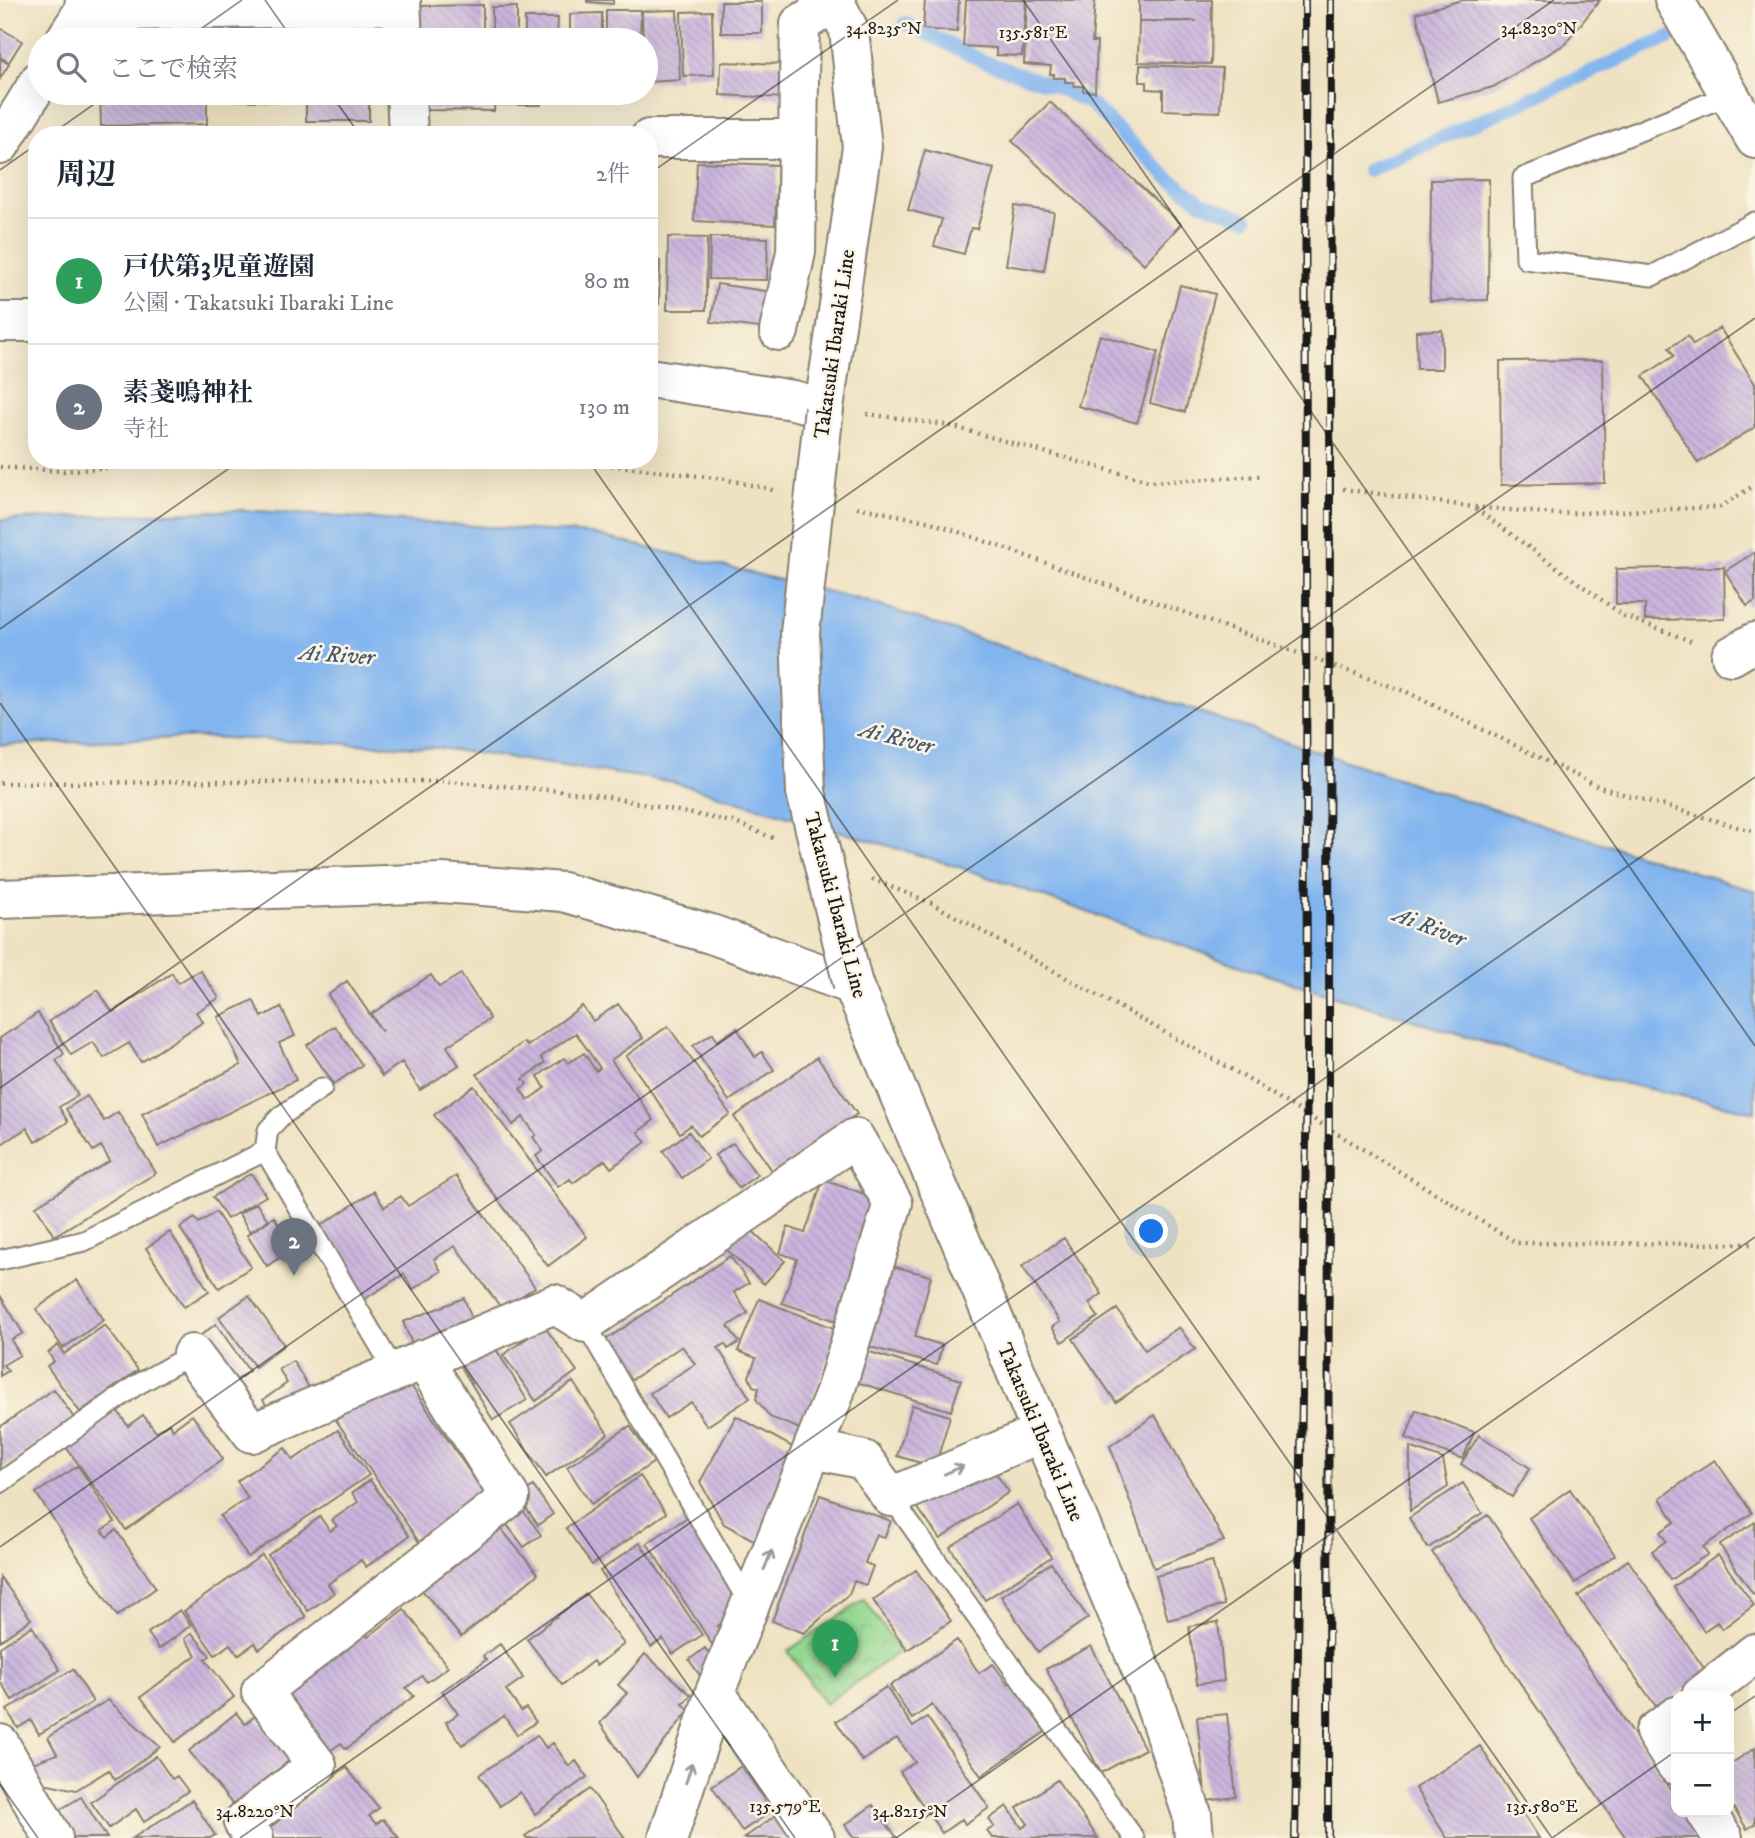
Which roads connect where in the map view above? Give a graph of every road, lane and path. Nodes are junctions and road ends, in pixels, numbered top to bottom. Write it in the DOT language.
graph roads {
  1 [pos="1674,0"];
  2 [pos="836,1"];
  3 [pos="402,15"];
  4 [pos="78,17"];
  5 [pos="1731,94"];
  6 [pos="28,100"];
  7 [pos="407,105"];
  8 [pos="408,126"];
  9 [pos="658,139"];
  10 [pos="798,139"];
  11 [pos="1755,139"];
  12 [pos="0,145"];
  13 [pos="1755,222"];
  14 [pos="0,322"];
  15 [pos="28,322"];
  16 [pos="779,331"];
  17 [pos="658,379"];
  18 [pos="824,408"];
  19 [pos="0,467"];
  20 [pos="28,469"];
  21 [pos="32,469"];
  22 [pos="92,469"];
  23 [pos="643,469"];
  24 [pos="1260,476"];
  25 [pos="1755,485"];
  26 [pos="1343,489"];
  27 [pos="775,490"];
  28 [pos="853,506"];
  29 [pos="1474,507"];
  30 [pos="1747,654"];
  31 [pos="0,783"];
  32 [pos="1755,832"];
  33 [pos="783,842"];
  34 [pos="870,878"];
  35 [pos="0,899"];
  36 [pos="853,985"];
  37 [pos="322,1088"];
  38 [pos="265,1151"];
  39 [pos="1755,1244"];
  40 [pos="0,1260"];
  41 [pos="585,1323"];
  42 [pos="192,1354"];
  43 [pos="409,1365"];
  44 [pos="1041,1433"];
  45 [pos="813,1449"];
  46 [pos="0,1483"];
  47 [pos="891,1497"];
  48 [pos="750,1605"];
  49 [pos="1755,1653"];
  50 [pos="1707,1691"];
  51 [pos="715,1692"];
  52 [pos="1671,1720"];
  53 [pos="0,1744"];
  54 [pos="1671,1757"];
  55 [pos="1709,1817"];
  56 [pos="53,1838"];
  57 [pos="254,1838"];
  58 [pos="667,1838"];
  59 [pos="815,1838"];
  60 [pos="1134,1838"];
  61 [pos="1194,1838"];
  62 [pos="1723,1838"];
  1 -- 5 [label="street"];
  2 -- 10 [label="street"];
  2 -- 18 [label="street, Takatsuki Ibaraki Line"];
  3 -- 4 [label="street"];
  5 -- 11 [label="street"];
  5 -- 13 [label="lane"];
  6 -- 12 [label="street"];
  7 -- 8 [label="street"];
  9 -- 10 [label="street"];
  10 -- 16 [label="street"];
  14 -- 15 [label="street"];
  17 -- 18 [label="street"];
  18 -- 24 [label="path"];
  18 -- 36 [label="street, Takatsuki Ibaraki Line, bridge"];
  19 -- 20 [label="path"];
  21 -- 22 [label="path"];
  23 -- 27 [label="path"];
  25 -- 29 [label="path"];
  26 -- 29 [label="path"];
  28 -- 32 [label="path"];
  29 -- 30 [label="path"];
  31 -- 33 [label="path"];
  34 -- 39 [label="path"];
  35 -- 36 [label="street"];
  36 -- 44 [label="street, Takatsuki Ibaraki Line"];
  37 -- 38 [label="lane"];
  38 -- 40 [label="lane"];
  38 -- 43 [label="lane"];
  41 -- 43 [label="street"];
  41 -- 45 [label="street"];
  41 -- 48 [label="lane"];
  42 -- 43 [label="street"];
  42 -- 46 [label="lane"];
  43 -- 57 [label="street"];
  47 -- 44 [label="street, one-way"];
  44 -- 61 [label="street, Takatsuki Ibaraki Line"];
  45 -- 47 [label="street"];
  48 -- 45 [label="street, one-way"];
  47 -- 60 [label="lane"];
  48 -- 51 [label="street"];
  49 -- 50 [label="street"];
  58 -- 51 [label="street, one-way"];
  51 -- 59 [label="street"];
  52 -- 54 [label="street"];
  53 -- 56 [label="street"];
  55 -- 62 [label="street"];
}
